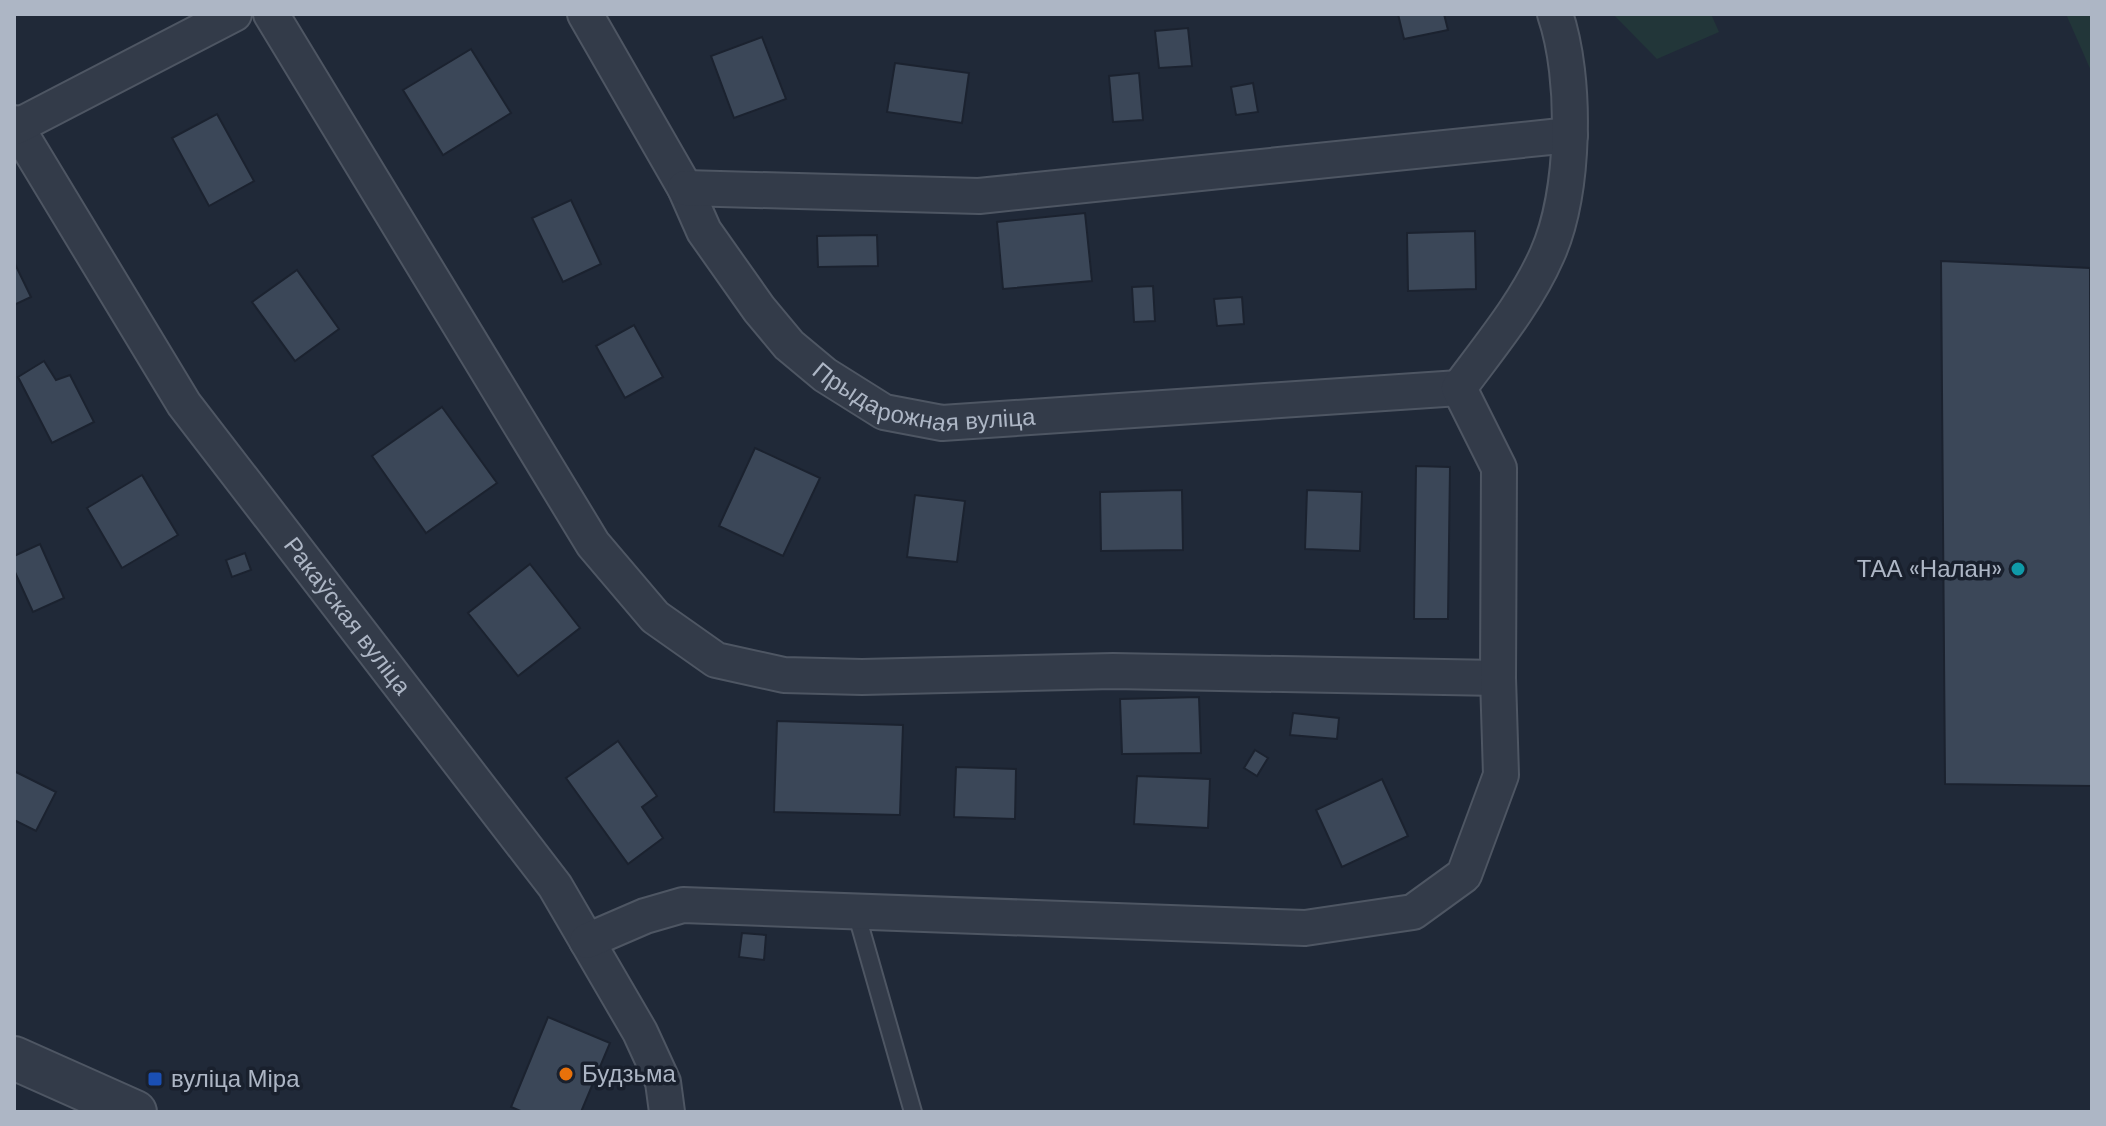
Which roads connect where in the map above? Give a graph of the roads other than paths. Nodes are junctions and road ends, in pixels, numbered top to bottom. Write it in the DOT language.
graph roads {
  1 [pos="234,14"];
  2 [pos="271,14"];
  3 [pos="585,14"];
  4 [pos="1555,14"];
  5 [pos="15,125"];
  6 [pos="1570,135"];
  7 [pos="685,188"];
  8 [pos="1459,388"];
  9 [pos="1498,678"];
  10 [pos="856,912"];
  11 [pos="587,941"];
  12 [pos="14,1058"];
  13 [pos="135,1112"];
  14 [pos="667,1112"];
  15 [pos="913,1112"];
  1 -- 5 [label="street"];
  2 -- 9 [label="street"];
  3 -- 7 [label="street, Прыдарожная вуліца"];
  4 -- 6 [label="street"];
  5 -- 11 [label="street, Ракаўская вуліца"];
  6 -- 7 [label="street"];
  6 -- 8 [label="street"];
  7 -- 8 [label="street, Прыдарожная вуліца"];
  8 -- 9 [label="street"];
  9 -- 10 [label="street"];
  10 -- 11 [label="street"];
  10 -- 15 [label="lane"];
  11 -- 14 [label="street, Ракаўская вуліца"];
  12 -- 13 [label="street"];
}
